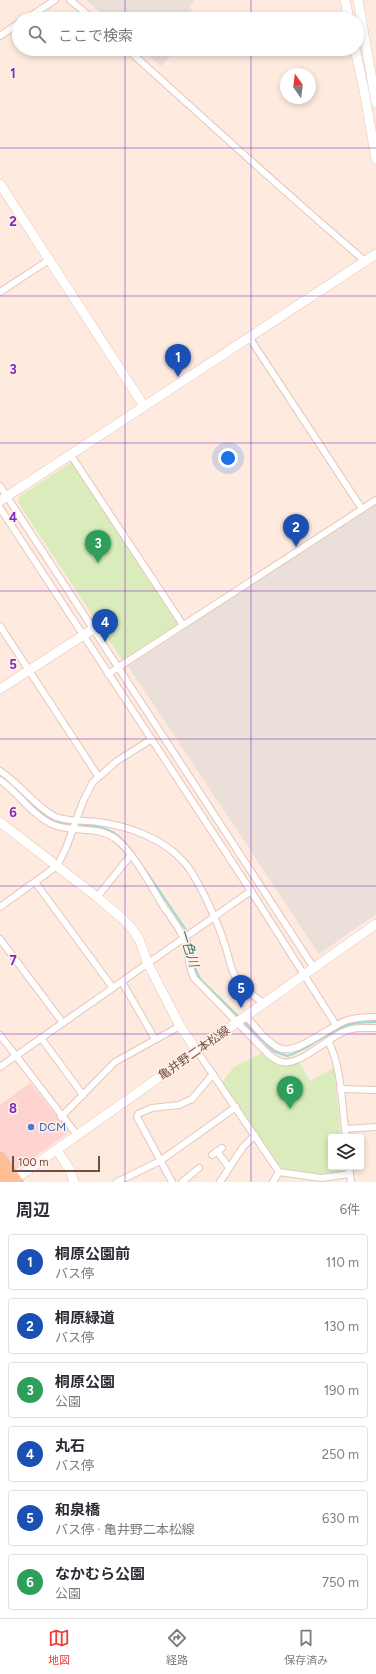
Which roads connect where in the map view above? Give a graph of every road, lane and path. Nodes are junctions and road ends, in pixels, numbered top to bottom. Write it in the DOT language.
graph roads {
  1 [pos="55,0"];
  2 [pos="70,0"];
  3 [pos="345,0"];
  4 [pos="358,0"];
  5 [pos="37,12"];
  6 [pos="85,12"];
  7 [pos="348,12"];
  8 [pos="360,12"];
  9 [pos="12,28"];
  10 [pos="364,34"];
  11 [pos="0,36"];
  12 [pos="135,56"];
  13 [pos="357,56"];
  14 [pos="376,103"];
  15 [pos="376,159"];
  16 [pos="0,184"];
  17 [pos="376,254"];
  18 [pos="49,260"];
  19 [pos="365,261"];
  20 [pos="0,292"];
  21 [pos="250,337"];
  22 [pos="144,406"];
  23 [pos="70,454"];
  24 [pos="0,486"];
  25 [pos="3,499"];
  26 [pos="376,500"];
  27 [pos="0,508"];
  28 [pos="362,509"];
  29 [pos="182,625"];
  30 [pos="0,626"];
  31 [pos="93,629"];
  32 [pos="84,636"];
  33 [pos="118,667"];
  34 [pos="29,670"];
  35 [pos="108,674"];
  36 [pos="0,689"];
  37 [pos="152,739"];
  38 [pos="0,771"];
  39 [pos="98,776"];
  40 [pos="0,780"];
  41 [pos="76,821"];
  42 [pos="0,822"];
  43 [pos="73,829"];
  44 [pos="130,855"];
  45 [pos="57,866"];
  46 [pos="34,882"];
  47 [pos="251,891"];
  48 [pos="97,897"];
  49 [pos="0,907"];
  50 [pos="214,916"];
  51 [pos="376,924"];
  52 [pos="186,936"];
  53 [pos="0,939"];
  54 [pos="6,947"];
  55 [pos="0,951"];
  56 [pos="148,964"];
  57 [pos="314,968"];
  58 [pos="304,975"];
  59 [pos="122,982"];
  60 [pos="113,988"];
  61 [pos="264,1004"];
  62 [pos="376,1017"];
  63 [pos="242,1019"];
  64 [pos="63,1023"];
  65 [pos="336,1025"];
  66 [pos="180,1026"];
  67 [pos="376,1028"];
  68 [pos="0,1035"];
  69 [pos="41,1038"];
  70 [pos="155,1039"];
  71 [pos="328,1041"];
  72 [pos="197,1051"];
  73 [pos="16,1056"];
  74 [pos="0,1067"];
  75 [pos="213,1074"];
  76 [pos="340,1089"];
  77 [pos="376,1090"];
  78 [pos="83,1095"];
  79 [pos="236,1107"];
  80 [pos="61,1117"];
  81 [pos="376,1127"];
  82 [pos="345,1129"];
  83 [pos="346,1134"];
  84 [pos="77,1135"];
  85 [pos="255,1135"];
  86 [pos="57,1150"];
  87 [pos="217,1151"];
  88 [pos="0,1157"];
  89 [pos="160,1161"];
  90 [pos="199,1168"];
  91 [pos="229,1168"];
  92 [pos="349,1170"];
  93 [pos="0,1172"];
  94 [pos="279,1172"];
  95 [pos="350,1174"];
  96 [pos="320,1180"];
  97 [pos="13,1181"];
  98 [pos="74,1182"];
  99 [pos="117,1182"];
  100 [pos="172,1182"];
  101 [pos="182,1182"];
  102 [pos="220,1182"];
  103 [pos="273,1182"];
  104 [pos="351,1182"];
  1 -- 5 [label="street"];
  2 -- 6 [label="street"];
  3 -- 7 [label="street"];
  4 -- 8 [label="street"];
  9 -- 11 [label="street"];
  10 -- 14 [label="street"];
  12 -- 19 [label="street"];
  13 -- 15 [label="street"];
  16 -- 18 [label="street"];
  17 -- 19 [label="street"];
  18 -- 20 [label="street"];
  18 -- 22 [label="street"];
  19 -- 21 [label="street"];
  21 -- 22 [label="street"];
  21 -- 28 [label="street"];
  22 -- 23 [label="street"];
  23 -- 25 [label="street"];
  23 -- 29 [label="street"];
  24 -- 25 [label="street"];
  25 -- 31 [label="street"];
  26 -- 28 [label="street"];
  27 -- 32 [label="street"];
  28 -- 29 [label="street"];
  29 -- 33 [label="street"];
  30 -- 34 [label="street"];
  31 -- 32 [label="street"];
  31 -- 33 [label="street"];
  32 -- 34 [label="street"];
  32 -- 35 [label="street"];
  33 -- 35 [label="street"];
  33 -- 57 [label="street"];
  34 -- 36 [label="street"];
  34 -- 39 [label="street"];
  35 -- 37 [label="street"];
  37 -- 39 [label="street"];
  37 -- 47 [label="street"];
  38 -- 41 [label="street"];
  39 -- 41 [label="street"];
  40 -- 43 [label="street"];
  41 -- 43 [label="street"];
  41 -- 50 [label="street"];
  42 -- 45 [label="street"];
  43 -- 44 [label="street"];
  43 -- 45 [label="street"];
  44 -- 48 [label="street"];
  44 -- 52 [label="street"];
  45 -- 46 [label="street"];
  45 -- 48 [label="street"];
  46 -- 49 [label="street"];
  46 -- 60 [label="street"];
  47 -- 50 [label="street"];
  47 -- 58 [label="street"];
  48 -- 56 [label="street"];
  50 -- 52 [label="street"];
  50 -- 61 [label="street"];
  51 -- 57 [label="street, 亀井野二本松線"];
  52 -- 56 [label="street"];
  52 -- 63 [label="street"];
  53 -- 54 [label="street"];
  54 -- 55 [label="street"];
  54 -- 64 [label="street"];
  56 -- 59 [label="street"];
  56 -- 66 [label="street"];
  57 -- 58 [label="street, 亀井野二本松線"];
  58 -- 61 [label="street, 亀井野二本松線"];
  58 -- 65 [label="street"];
  59 -- 60 [label="street"];
  59 -- 70 [label="street"];
  60 -- 64 [label="street"];
  61 -- 63 [label="street, 亀井野二本松線"];
  62 -- 65 [label="street"];
  63 -- 65 [label="street"];
  63 -- 71 [label="street"];
  63 -- 72 [label="street, 亀井野二本松線"];
  64 -- 69 [label="street"];
  66 -- 70 [label="street"];
  66 -- 72 [label="street"];
  67 -- 71 [label="street"];
  68 -- 73 [label="street"];
  69 -- 73 [label="street"];
  69 -- 78 [label="street"];
  70 -- 78 [label="street"];
  71 -- 76 [label="street"];
  72 -- 75 [label="street"];
  72 -- 84 [label="street, 亀井野二本松線"];
  73 -- 74 [label="street"];
  73 -- 80 [label="street"];
  75 -- 79 [label="street"];
  75 -- 89 [label="street"];
  76 -- 77 [label="street"];
  76 -- 82 [label="street"];
  78 -- 80 [label="street"];
  79 -- 85 [label="street"];
  79 -- 89 [label="street"];
  80 -- 84 [label="street"];
  81 -- 82 [label="street"];
  82 -- 83 [label="street"];
  84 -- 86 [label="street, 亀井野二本松線"];
  85 -- 91 [label="street"];
  85 -- 94 [label="street"];
  86 -- 97 [label="street, 亀井野二本松線"];
  86 -- 98 [label="street"];
  87 -- 91 [label="street"];
  88 -- 97 [label="main road"];
  89 -- 99 [label="street"];
  89 -- 100 [label="street"];
  90 -- 101 [label="street"];
  91 -- 102 [label="street"];
  92 -- 95 [label="street"];
  93 -- 97 [label="main road"];
  94 -- 96 [label="street"];
  94 -- 103 [label="street"];
  95 -- 96 [label="street"];
  95 -- 104 [label="street"];
}
